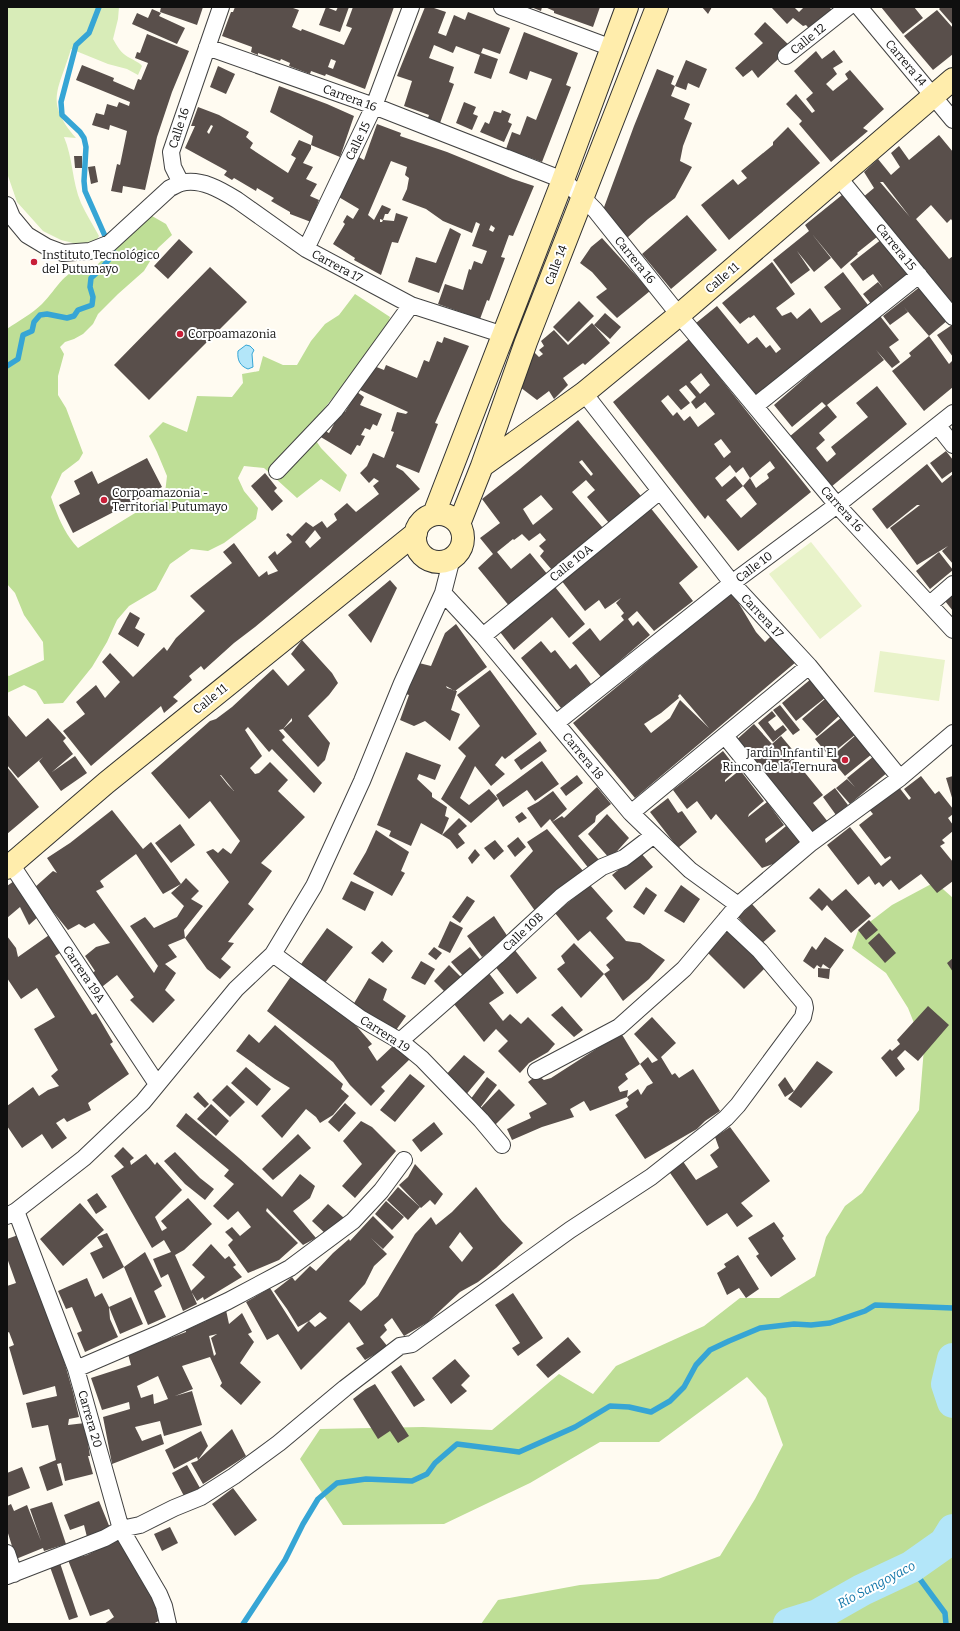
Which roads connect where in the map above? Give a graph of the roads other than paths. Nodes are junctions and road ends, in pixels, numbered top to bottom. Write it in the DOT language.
graph roads {
  1 [pos="221,7"];
  2 [pos="411,7"];
  3 [pos="502,7"];
  4 [pos="627,7"];
  5 [pos="657,7"];
  6 [pos="848,7"];
  7 [pos="859,7"];
  8 [pos="207,47"];
  9 [pos="612,48"];
  10 [pos="786,56"];
  11 [pos="953,79"];
  12 [pos="933,95"];
  13 [pos="374,106"];
  14 [pos="953,120"];
  15 [pos="839,178"];
  16 [pos="563,180"];
  17 [pos="181,183"];
  18 [pos="582,197"];
  19 [pos="7,205"];
  20 [pos="306,249"];
  21 [pos="919,275"];
  22 [pos="411,305"];
  23 [pos="679,315"];
  24 [pos="953,317"];
  25 [pos="504,335"];
  26 [pos="584,393"];
  27 [pos="755,406"];
  28 [pos="953,413"];
  29 [pos="938,426"];
  30 [pos="953,444"];
  31 [pos="482,466"];
  32 [pos="277,471"];
  33 [pos="660,491"];
  34 [pos="837,505"];
  35 [pos="434,514"];
  36 [pos="459,524"];
  37 [pos="416,533"];
  38 [pos="452,558"];
  39 [pos="732,584"];
  40 [pos="953,584"];
  41 [pos="443,593"];
  42 [pos="930,604"];
  43 [pos="953,630"];
  44 [pos="483,636"];
  45 [pos="809,666"];
  46 [pos="556,723"];
  47 [pos="953,733"];
  48 [pos="725,736"];
  49 [pos="900,778"];
  50 [pos="631,813"];
  51 [pos="654,835"];
  52 [pos="811,843"];
  53 [pos="9,866"];
  54 [pos="738,905"];
  55 [pos="726,919"];
  56 [pos="273,954"];
  57 [pos="400,1041"];
  58 [pos="536,1071"];
  59 [pos="157,1084"];
  60 [pos="502,1145"];
  61 [pos="404,1160"];
  62 [pos="12,1214"];
  63 [pos="76,1369"];
  64 [pos="121,1529"];
  65 [pos="7,1553"];
  66 [pos="11,1575"];
  67 [pos="168,1624"];
  1 -- 8 [label="street, Calle 16"];
  2 -- 13 [label="street, Calle 15"];
  3 -- 9 [label="street"];
  4 -- 9 [label="street, Calle 14"];
  5 -- 18 [label="street, Calle 14"];
  6 -- 10 [label="street, Calle 12"];
  7 -- 12 [label="street, Carrera 14"];
  8 -- 13 [label="street, Carrera 16"];
  8 -- 17 [label="street, Calle 16"];
  9 -- 16 [label="street, Calle 14"];
  11 -- 12 [label="street, Calle 11"];
  12 -- 14 [label="street, Carrera 14"];
  12 -- 15 [label="street, Calle 11"];
  13 -- 16 [label="street, Carrera 16"];
  13 -- 20 [label="street, Calle 15"];
  15 -- 21 [label="street, Carrera 15"];
  15 -- 23 [label="street, Calle 11"];
  16 -- 18 [label="street, Carrera 16"];
  16 -- 25 [label="street, Calle 14"];
  17 -- 19 [label="street"];
  17 -- 20 [label="street, Carrera 17"];
  18 -- 23 [label="street, Carrera 16"];
  18 -- 31 [label="street, Calle 14"];
  20 -- 22 [label="street, Carrera 17"];
  21 -- 24 [label="street, Carrera 15"];
  21 -- 27 [label="street"];
  22 -- 25 [label="street, Carrera 17"];
  22 -- 32 [label="street"];
  23 -- 26 [label="street, Calle 11"];
  23 -- 27 [label="street, Carrera 16"];
  25 -- 35 [label="street, Calle 14"];
  26 -- 31 [label="street, Calle 11"];
  26 -- 33 [label="street, Carrera 17"];
  27 -- 34 [label="street, Carrera 16"];
  28 -- 29 [label="street, Calle 10"];
  29 -- 30 [label="street"];
  29 -- 34 [label="street, Calle 10"];
  31 -- 36 [label="street, Calle 14"];
  33 -- 39 [label="street, Carrera 17"];
  33 -- 44 [label="street, Calle 10A"];
  34 -- 39 [label="street, Calle 10"];
  34 -- 42 [label="street, Carrera 16"];
  35 -- 36 [label="street"];
  35 -- 37 [label="street"];
  36 -- 38 [label="street"];
  37 -- 38 [label="street"];
  37 -- 53 [label="street, Calle 11"];
  38 -- 41 [label="street"];
  39 -- 45 [label="street, Carrera 17"];
  39 -- 46 [label="street, Calle 10"];
  40 -- 42 [label="street"];
  41 -- 44 [label="street, Carrera 18"];
  41 -- 56 [label="street"];
  42 -- 43 [label="street, Carrera 16"];
  44 -- 46 [label="street, Carrera 18"];
  45 -- 48 [label="street"];
  45 -- 49 [label="street, Carrera 17"];
  46 -- 50 [label="street, Carrera 18"];
  47 -- 49 [label="street"];
  48 -- 50 [label="street"];
  48 -- 52 [label="street"];
  49 -- 52 [label="street"];
  50 -- 51 [label="street, Carrera 18"];
  51 -- 54 [label="street, Carrera 18"];
  51 -- 57 [label="street, Calle 10B"];
  52 -- 54 [label="street"];
  53 -- 59 [label="street, Carrera 19A"];
  54 -- 55 [label="street"];
  55 -- 58 [label="street"];
  55 -- 64 [label="street"];
  56 -- 57 [label="street, Carrera 19"];
  56 -- 59 [label="street"];
  57 -- 60 [label="street, Carrera 19"];
  59 -- 62 [label="street"];
  61 -- 63 [label="street"];
  62 -- 63 [label="street, Carrera 20"];
  63 -- 64 [label="street, Carrera 20"];
  64 -- 66 [label="street"];
  64 -- 67 [label="street, Carrera 20"];
  65 -- 66 [label="street"];
}
